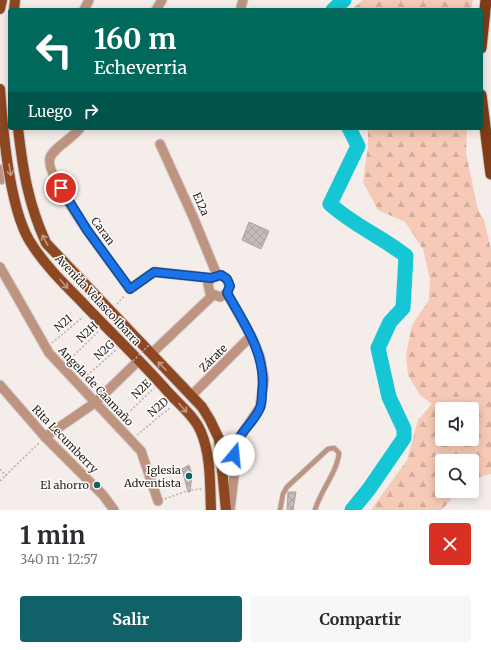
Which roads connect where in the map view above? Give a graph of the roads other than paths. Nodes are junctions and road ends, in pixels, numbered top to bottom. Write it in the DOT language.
graph roads {
  1 [pos="2,0"];
  2 [pos="486,0"];
  3 [pos="0,9"];
  4 [pos="483,29"];
  5 [pos="0,89"];
  6 [pos="483,110"];
  7 [pos="18,130"];
  8 [pos="78,130"];
  9 [pos="160,144"];
  10 [pos="0,167"];
  11 [pos="491,174"];
  12 [pos="2,182"];
  13 [pos="0,267"];
  14 [pos="214,277"];
  15 [pos="227,293"];
  16 [pos="213,296"];
  17 [pos="251,336"];
  18 [pos="150,350"];
  19 [pos="136,361"];
  20 [pos="0,385"];
  21 [pos="191,396"];
  22 [pos="96,402"];
  23 [pos="45,437"];
  24 [pos="158,501"];
  25 [pos="114,510"];
  26 [pos="210,510"];
  27 [pos="226,510"];
  28 [pos="230,510"];
  29 [pos="280,510"];
  30 [pos="315,510"];
  1 -- 3 [label="main road"];
  2 -- 4 [label="highway"];
  5 -- 19 [label="main road, Avenida Velasco Ibarra, one-way"];
  6 -- 11 [label="highway"];
  18 -- 7 [label="main road, Avenida Velasco Ibarra, one-way"];
  8 -- 14 [label="street, Caran"];
  9 -- 14 [label="street, E12a"];
  10 -- 12 [label="lane"];
  13 -- 22 [label="street, Angela de Caamaño"];
  14 -- 15 [label="street"];
  14 -- 16 [label="street"];
  15 -- 16 [label="street"];
  15 -- 17 [label="street"];
  16 -- 18 [label="street"];
  17 -- 21 [label="street, Zárate"];
  17 -- 28 [label="street"];
  21 -- 18 [label="main road, Avenida Velasco Ibarra, one-way"];
  19 -- 22 [label="street"];
  19 -- 26 [label="main road, Avenida Velasco Ibarra, one-way"];
  20 -- 23 [label="street, Rita Lecumberry"];
  21 -- 27 [label="main road, Avenida Velasco Ibarra"];
  22 -- 23 [label="street"];
  22 -- 24 [label="street, Angela de Caamaño"];
  23 -- 25 [label="street, Rita Lecumberry"];
  29 -- 30 [label="lane"];
}
